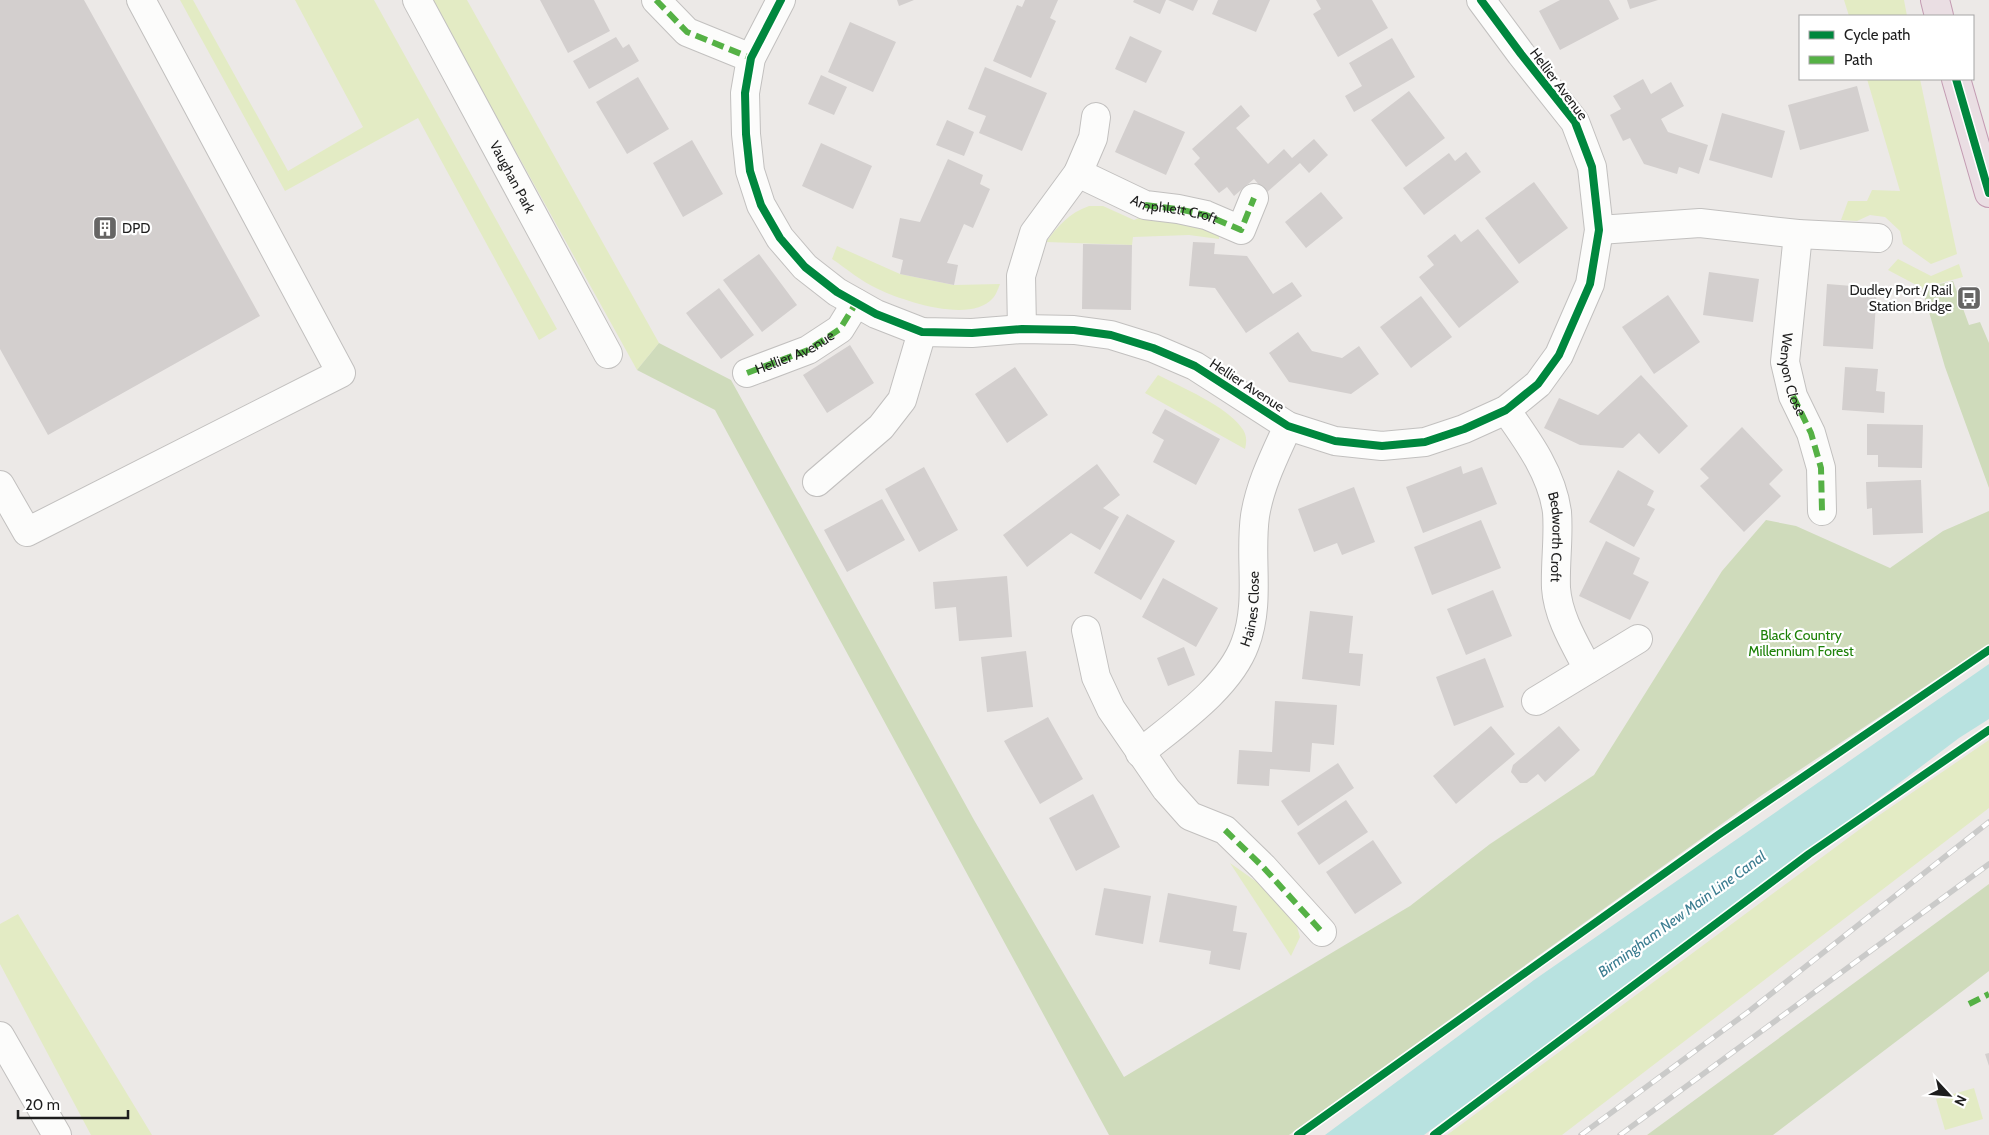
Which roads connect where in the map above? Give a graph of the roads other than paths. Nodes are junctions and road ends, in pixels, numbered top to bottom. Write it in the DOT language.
graph roads {
  1 [pos="141,0"];
  2 [pos="417,0"];
  3 [pos="656,0"];
  4 [pos="781,0"];
  5 [pos="1481,0"];
  6 [pos="1935,0"];
  7 [pos="1939,15"];
  8 [pos="751,58"];
  9 [pos="1956,80"];
  10 [pos="1096,117"];
  11 [pos="1078,173"];
  12 [pos="1989,192"];
  13 [pos="1254,198"];
  14 [pos="1598,230"];
  15 [pos="1798,234"];
  16 [pos="1878,238"];
  17 [pos="856,303"];
  18 [pos="1022,329"];
  19 [pos="922,332"];
  20 [pos="608,354"];
  21 [pos="747,374"];
  22 [pos="1506,410"];
  23 [pos="1288,426"];
  24 [pos="817,482"];
  25 [pos="0,485"];
  26 [pos="1822,511"];
  27 [pos="1086,630"];
  28 [pos="1638,639"];
  29 [pos="1588,669"];
  30 [pos="1536,701"];
  31 [pos="1140,753"];
  32 [pos="1322,932"];
  33 [pos="0,1036"];
  34 [pos="57,1135"];
  1 -- 25 [label="street"];
  2 -- 20 [label="street, Vaughan Park"];
  3 -- 8 [label="street"];
  4 -- 8 [label="street, Hellier Avenue"];
  5 -- 14 [label="street, Hellier Avenue"];
  6 -- 7 [label="highway"];
  8 -- 17 [label="street, Hellier Avenue"];
  9 -- 12 [label="highway"];
  10 -- 11 [label="street"];
  11 -- 13 [label="street, Amphlett Croft"];
  11 -- 18 [label="street"];
  14 -- 15 [label="street"];
  14 -- 22 [label="street, Hellier Avenue"];
  15 -- 16 [label="street"];
  15 -- 26 [label="street, Wenyon Close"];
  17 -- 19 [label="street, Hellier Avenue"];
  17 -- 21 [label="street, Hellier Avenue"];
  18 -- 19 [label="street, Hellier Avenue"];
  18 -- 23 [label="street, Hellier Avenue"];
  19 -- 24 [label="street"];
  22 -- 23 [label="street, Hellier Avenue"];
  22 -- 29 [label="street, Bedworth Croft"];
  23 -- 31 [label="street, Haines Close"];
  27 -- 31 [label="street"];
  28 -- 29 [label="street"];
  29 -- 30 [label="street"];
  31 -- 32 [label="street"];
  33 -- 34 [label="street"];
}
